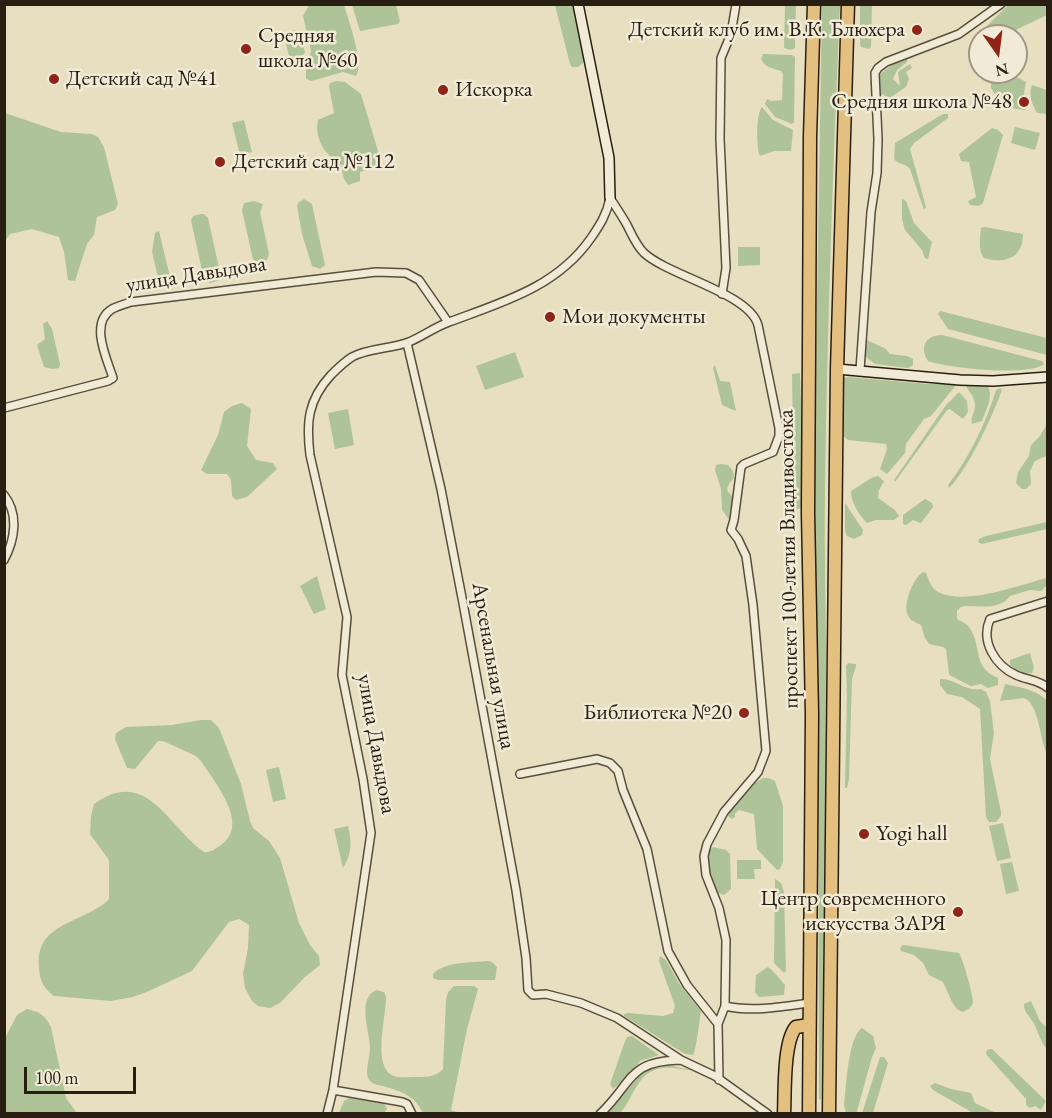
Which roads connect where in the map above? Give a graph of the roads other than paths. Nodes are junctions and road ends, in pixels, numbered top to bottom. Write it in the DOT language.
graph roads {
  1 [pos="578,4"];
  2 [pos="736,4"];
  3 [pos="814,4"];
  4 [pos="848,4"];
  5 [pos="1001,4"];
  6 [pos="610,198"];
  7 [pos="722,294"];
  8 [pos="448,322"];
  9 [pos="406,343"];
  10 [pos="837,369"];
  11 [pos="860,370"];
  12 [pos="1047,377"];
  13 [pos="4,408"];
  14 [pos="4,495"];
  15 [pos="4,560"];
  16 [pos="1047,602"];
  17 [pos="1046,683"];
  18 [pos="520,774"];
  19 [pos="809,1003"];
  20 [pos="724,1006"];
  21 [pos="718,1024"];
  22 [pos="809,1025"];
  23 [pos="681,1060"];
  24 [pos="719,1080"];
  25 [pos="333,1090"];
  26 [pos="327,1113"];
  27 [pos="412,1113"];
  28 [pos="600,1113"];
  29 [pos="768,1113"];
  30 [pos="784,1113"];
  31 [pos="809,1113"];
  32 [pos="829,1113"];
  1 -- 6 [label="main road, улица Давыдова"];
  2 -- 7 [label="street"];
  3 -- 19 [label="highway, проспект 100-летия Владивостока"];
  4 -- 10 [label="highway, проспект 100-летия Владивостока"];
  5 -- 11 [label="street"];
  6 -- 7 [label="street"];
  6 -- 8 [label="street, улица Давыдова"];
  7 -- 20 [label="street"];
  8 -- 9 [label="street, улица Давыдова"];
  8 -- 13 [label="street, улица Давыдова"];
  9 -- 23 [label="street, Арсенальная улица"];
  9 -- 25 [label="street, улица Давыдова"];
  10 -- 11 [label="main road"];
  10 -- 32 [label="highway, проспект 100-летия Владивостока"];
  11 -- 12 [label="main road"];
  14 -- 15 [label="street"];
  16 -- 17 [label="street"];
  18 -- 21 [label="street"];
  19 -- 20 [label="street"];
  19 -- 22 [label="highway, проспект 100-летия Владивостока"];
  20 -- 21 [label="street"];
  21 -- 24 [label="street"];
  22 -- 30 [label="highway"];
  22 -- 31 [label="highway, проспект 100-летия Владивостока"];
  23 -- 24 [label="street"];
  23 -- 28 [label="street"];
  24 -- 29 [label="street"];
  25 -- 26 [label="street, улица Давыдова"];
  25 -- 27 [label="street"];
}
